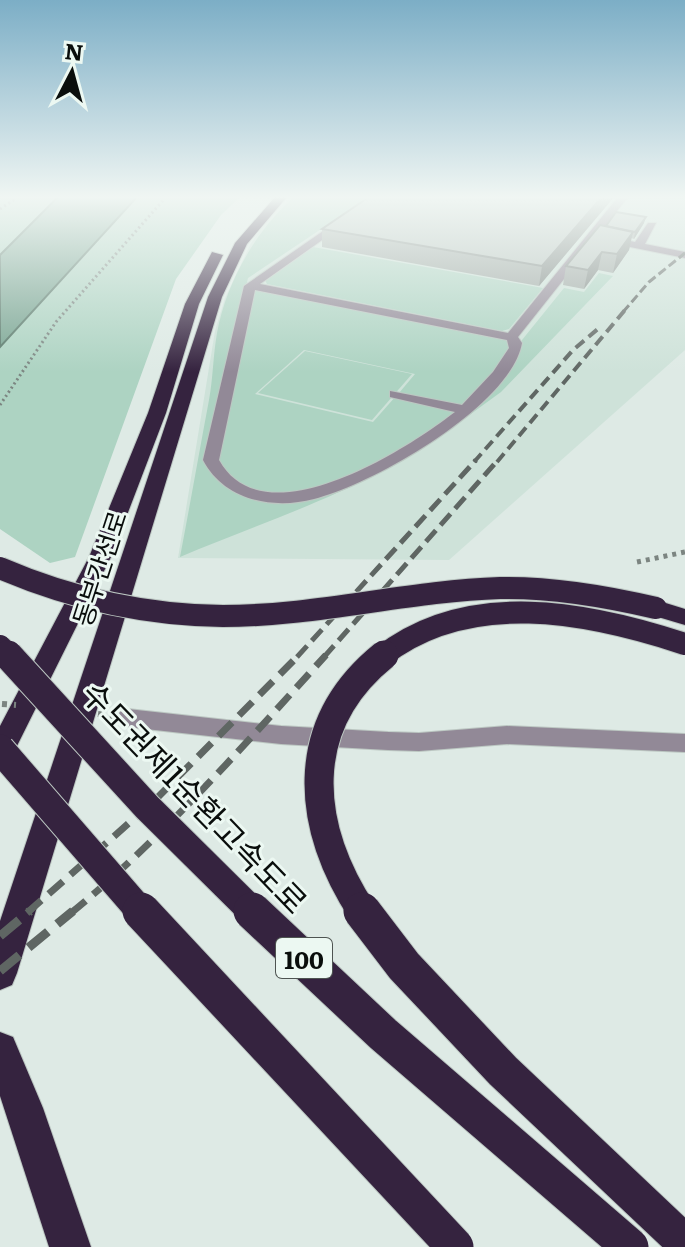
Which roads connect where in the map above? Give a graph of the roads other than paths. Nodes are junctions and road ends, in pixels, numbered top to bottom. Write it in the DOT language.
graph roads {
  1 [pos="218,255"];
  2 [pos="235,255"];
  3 [pos="294,255"];
  4 [pos="577,255"];
  5 [pos="250,286"];
  6 [pos="511,337"];
  7 [pos="395,394"];
  8 [pos="466,410"];
  9 [pos="0,568"];
  10 [pos="685,617"];
  11 [pos="685,644"];
  12 [pos="0,646"];
  13 [pos="128,718"];
  14 [pos="685,743"];
  15 [pos="0,750"];
  16 [pos="0,973"];
  17 [pos="0,1050"];
  18 [pos="685,1243"];
  19 [pos="70,1247"];
  20 [pos="455,1247"];
  21 [pos="630,1247"];
  1 -- 15 [label="highway, 동부간선로"];
  2 -- 16 [label="highway, 동부간선로"];
  3 -- 5 [label="street"];
  4 -- 6 [label="street"];
  5 -- 6 [label="street"];
  5 -- 8 [label="street"];
  6 -- 8 [label="street"];
  7 -- 8 [label="street"];
  9 -- 10 [label="highway, bridge"];
  11 -- 18 [label="highway, bridge"];
  12 -- 21 [label="highway, 수도권제1순환고속도로 / 100, bridge"];
  13 -- 14 [label="street"];
  15 -- 20 [label="highway, bridge"];
  17 -- 19 [label="highway"];
}
